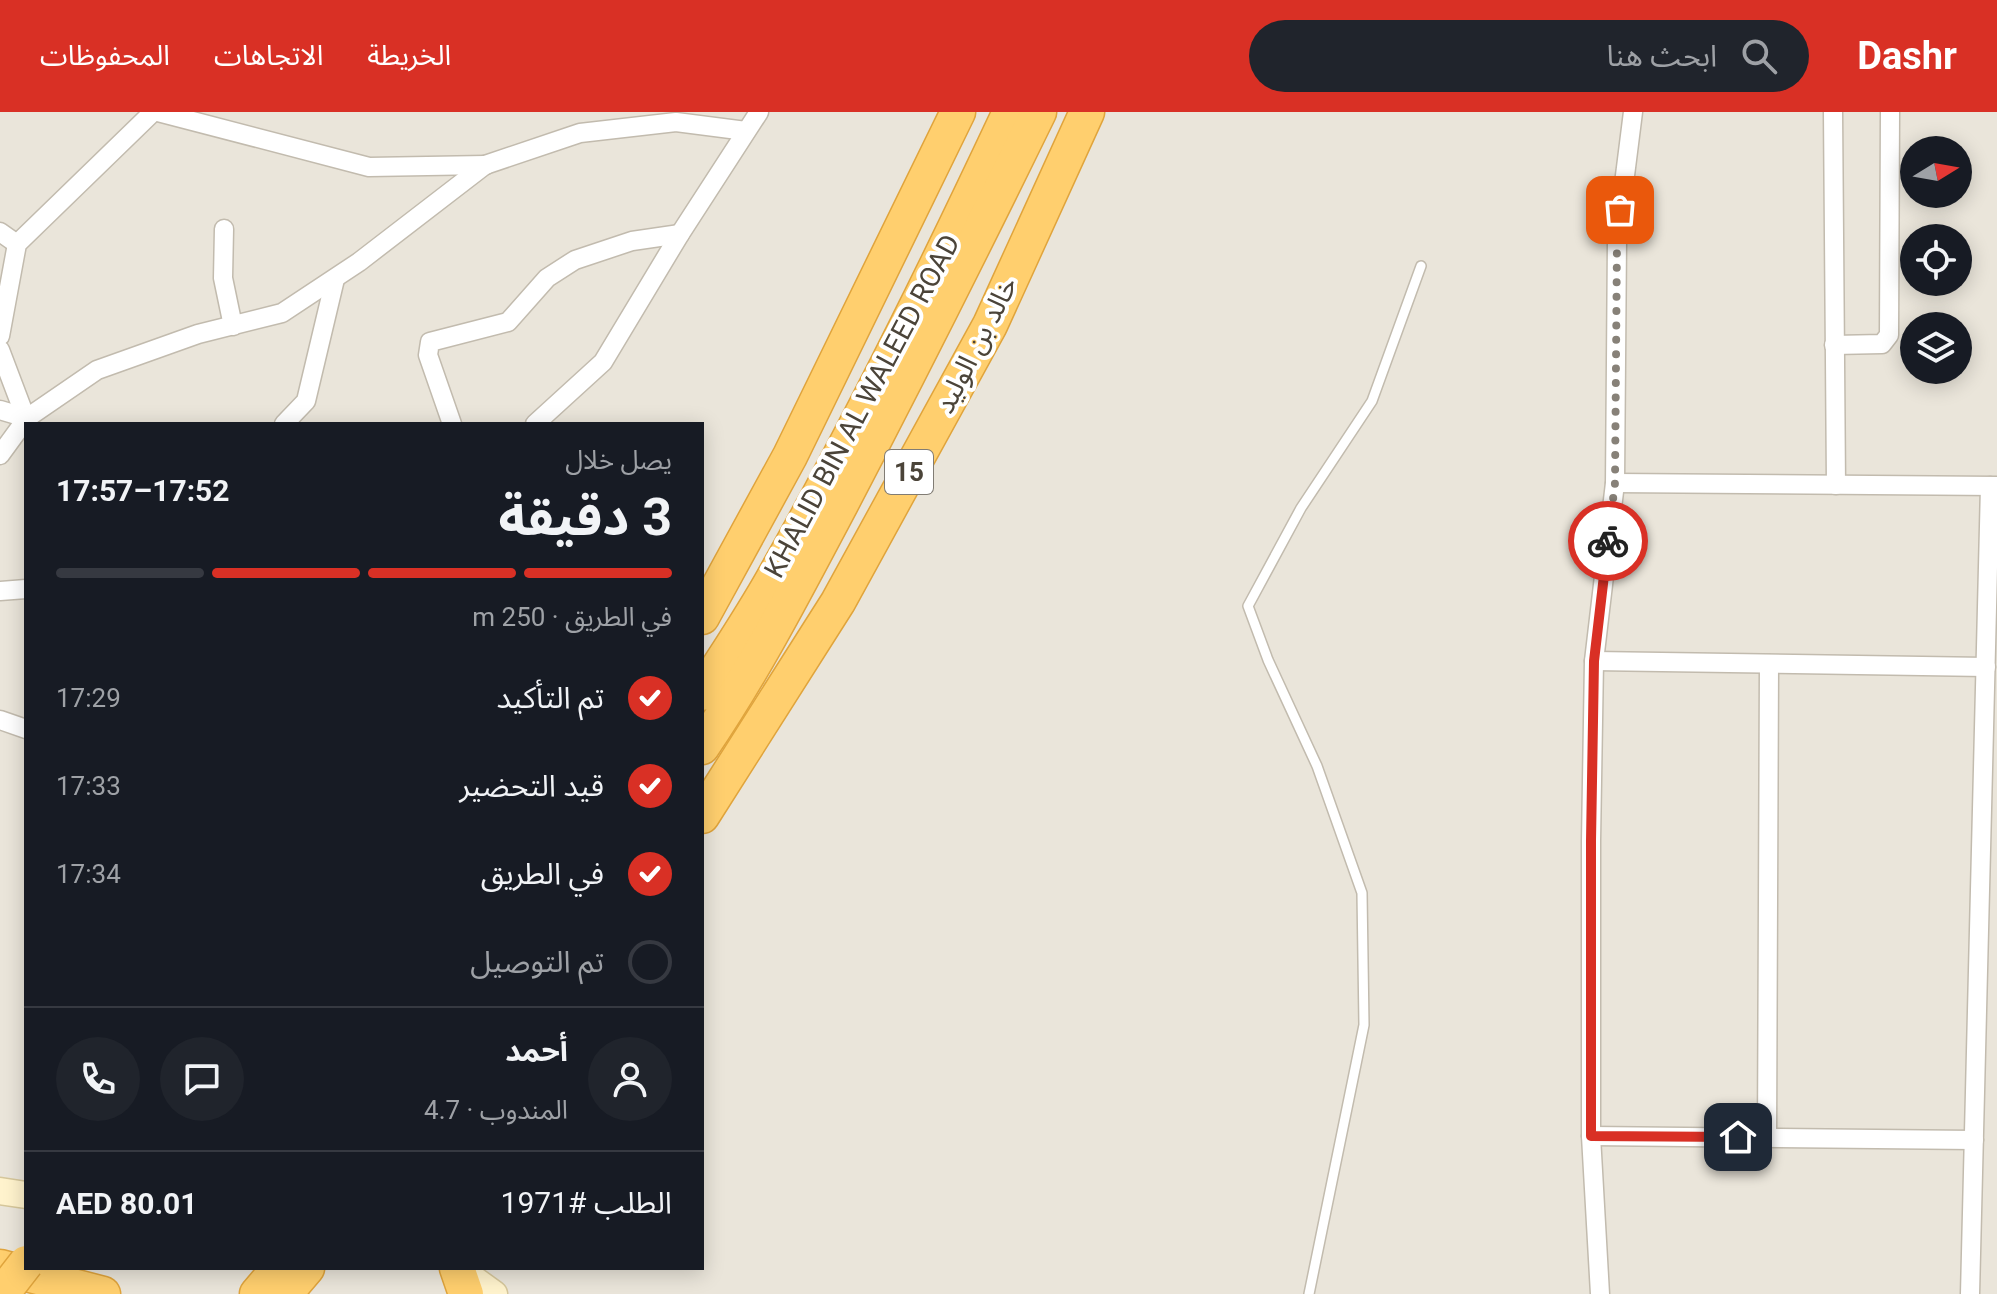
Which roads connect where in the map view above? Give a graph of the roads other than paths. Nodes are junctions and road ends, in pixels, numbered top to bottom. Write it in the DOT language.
graph roads {
  1 [pos="155,112"];
  2 [pos="759,112"];
  3 [pos="958,112"];
  4 [pos="1010,112"];
  5 [pos="1039,112"];
  6 [pos="1087,112"];
  7 [pos="1633,112"];
  8 [pos="1833,112"];
  9 [pos="1890,112"];
  10 [pos="746,131"];
  11 [pos="486,165"];
  12 [pos="224,229"];
  13 [pos="0,232"];
  14 [pos="680,234"];
  15 [pos="8,247"];
  16 [pos="1421,266"];
  17 [pos="335,279"];
  18 [pos="233,326"];
  19 [pos="0,336"];
  20 [pos="1834,345"];
  21 [pos="0,350"];
  22 [pos="0,410"];
  23 [pos="28,421"];
  24 [pos="286,422"];
  25 [pos="451,422"];
  26 [pos="537,422"];
  27 [pos="24,426"];
  28 [pos="0,455"];
  29 [pos="1615,483"];
  30 [pos="1836,485"];
  31 [pos="1994,486"];
  32 [pos="24,589"];
  33 [pos="0,591"];
  34 [pos="704,609"];
  35 [pos="1594,661"];
  36 [pos="1769,664"];
  37 [pos="1986,667"];
  38 [pos="704,690"];
  39 [pos="0,720"];
  40 [pos="24,728"];
  41 [pos="704,744"];
  42 [pos="704,813"];
  43 [pos="1989,903"];
  44 [pos="1591,1136"];
  45 [pos="1767,1138"];
  46 [pos="1974,1140"];
  47 [pos="0,1191"];
  48 [pos="24,1195"];
  49 [pos="24,1266"];
  50 [pos="0,1267"];
  51 [pos="277,1270"];
  52 [pos="305,1270"];
  53 [pos="458,1270"];
  54 [pos="460,1270"];
  55 [pos="2,1294"];
  56 [pos="103,1294"];
  57 [pos="257,1294"];
  58 [pos="285,1294"];
  59 [pos="466,1294"];
  60 [pos="494,1294"];
  61 [pos="1309,1294"];
  62 [pos="1600,1294"];
  63 [pos="1970,1294"];
  1 -- 11 [label="street"];
  1 -- 15 [label="street"];
  2 -- 10 [label="street"];
  3 -- 34 [label="highway"];
  4 -- 38 [label="highway, KHALID BIN AL WALEED ROAD"];
  5 -- 41 [label="highway, KHALID BIN AL WALEED ROAD"];
  6 -- 42 [label="highway, خالد بن الوليد / 15"];
  7 -- 29 [label="street"];
  8 -- 20 [label="street"];
  9 -- 20 [label="street"];
  10 -- 11 [label="street"];
  10 -- 14 [label="street"];
  11 -- 17 [label="street"];
  12 -- 18 [label="street"];
  13 -- 15 [label="street"];
  14 -- 25 [label="street"];
  14 -- 26 [label="street"];
  15 -- 19 [label="street"];
  16 -- 61 [label="lane"];
  17 -- 18 [label="street"];
  17 -- 24 [label="street"];
  18 -- 23 [label="street"];
  20 -- 30 [label="street"];
  21 -- 23 [label="street"];
  22 -- 23 [label="street"];
  27 -- 28 [label="street"];
  29 -- 30 [label="street"];
  29 -- 35 [label="street"];
  30 -- 31 [label="street"];
  31 -- 37 [label="street"];
  32 -- 33 [label="street"];
  35 -- 36 [label="street"];
  35 -- 44 [label="street"];
  36 -- 37 [label="street"];
  36 -- 45 [label="street"];
  37 -- 43 [label="street"];
  39 -- 40 [label="street"];
  43 -- 46 [label="street"];
  44 -- 45 [label="street"];
  44 -- 62 [label="street"];
  45 -- 46 [label="street"];
  46 -- 63 [label="street"];
  47 -- 48 [label="main road"];
  49 -- 55 [label="highway, bridge"];
  50 -- 56 [label="highway"];
  51 -- 57 [label="highway"];
  52 -- 58 [label="highway"];
  53 -- 59 [label="highway"];
  54 -- 60 [label="main road"];
}
